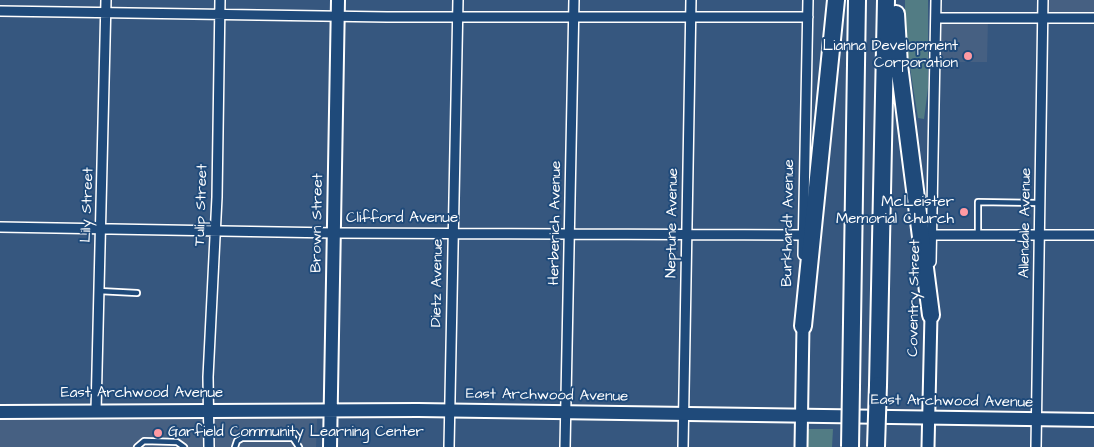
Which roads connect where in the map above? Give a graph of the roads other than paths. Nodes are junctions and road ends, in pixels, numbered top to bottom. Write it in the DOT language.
graph roads {
  1 [pos="106,0"];
  2 [pos="220,0"];
  3 [pos="338,0"];
  4 [pos="458,0"];
  5 [pos="574,0"];
  6 [pos="691,0"];
  7 [pos="808,0"];
  8 [pos="836,0"];
  9 [pos="858,0"];
  10 [pos="886,0"];
  11 [pos="896,0"];
  12 [pos="936,0"];
  13 [pos="1043,0"];
  14 [pos="0,11"];
  15 [pos="106,12"];
  16 [pos="220,14"];
  17 [pos="337,16"];
  18 [pos="574,16"];
  19 [pos="458,17"];
  20 [pos="691,17"];
  21 [pos="808,17"];
  22 [pos="936,18"];
  23 [pos="1043,18"];
  24 [pos="1094,18"];
  25 [pos="1040,203"];
  26 [pos="0,227"];
  27 [pos="102,228"];
  28 [pos="215,231"];
  29 [pos="334,233"];
  30 [pos="453,233"];
  31 [pos="570,234"];
  32 [pos="686,234"];
  33 [pos="978,234"];
  34 [pos="803,235"];
  35 [pos="931,235"];
  36 [pos="1094,235"];
  37 [pos="1040,236"];
  38 [pos="99,291"];
  39 [pos="137,293"];
  40 [pos="931,315"];
  41 [pos="803,326"];
  42 [pos="331,409"];
  43 [pos="208,410"];
  44 [pos="96,411"];
  45 [pos="450,411"];
  46 [pos="0,412"];
  47 [pos="566,413"];
  48 [pos="683,415"];
  49 [pos="800,416"];
  50 [pos="928,418"];
  51 [pos="1036,419"];
  52 [pos="1094,420"];
  53 [pos="137,447"];
  54 [pos="184,447"];
  55 [pos="209,447"];
  56 [pos="235,447"];
  57 [pos="299,447"];
  58 [pos="330,447"];
  59 [pos="449,447"];
  60 [pos="565,447"];
  61 [pos="683,447"];
  62 [pos="800,447"];
  63 [pos="850,447"];
  64 [pos="876,447"];
  65 [pos="928,447"];
  66 [pos="1036,447"];
  1 -- 15 [label="street, Lily Street"];
  2 -- 16 [label="street, Tulip Street"];
  3 -- 17 [label="main road, Brown Street"];
  4 -- 19 [label="street, Dietz Avenue"];
  5 -- 18 [label="street, Herberich Avenue"];
  6 -- 20 [label="street, Neptune Avenue"];
  7 -- 21 [label="street, Burkhardt Avenue"];
  8 -- 41 [label="highway"];
  9 -- 63 [label="highway, bridge"];
  10 -- 64 [label="highway, bridge"];
  11 -- 40 [label="highway"];
  12 -- 22 [label="street, Coventry Street"];
  13 -- 23 [label="street, Allendale Avenue"];
  14 -- 15 [label="street"];
  15 -- 16 [label="street"];
  15 -- 27 [label="street, Lily Street"];
  16 -- 17 [label="street"];
  16 -- 28 [label="street, Tulip Street"];
  17 -- 19 [label="street"];
  17 -- 29 [label="main road, Brown Street"];
  18 -- 19 [label="street"];
  18 -- 20 [label="street"];
  18 -- 31 [label="street, Herberich Avenue"];
  19 -- 30 [label="street, Dietz Avenue"];
  20 -- 21 [label="street"];
  20 -- 32 [label="street, Neptune Avenue"];
  21 -- 34 [label="street, Burkhardt Avenue"];
  22 -- 23 [label="street"];
  22 -- 35 [label="street, Coventry Street"];
  23 -- 24 [label="street"];
  23 -- 25 [label="street, Allendale Avenue"];
  25 -- 33 [label="lane"];
  25 -- 37 [label="street, Allendale Avenue"];
  26 -- 27 [label="street, Clifford Avenue"];
  27 -- 28 [label="street, Clifford Avenue"];
  27 -- 38 [label="street, Lily Street"];
  28 -- 29 [label="street, Clifford Avenue"];
  28 -- 43 [label="street, Tulip Street"];
  29 -- 30 [label="street, Clifford Avenue"];
  29 -- 42 [label="main road, Brown Street"];
  30 -- 31 [label="street, Clifford Avenue"];
  30 -- 45 [label="street, Dietz Avenue"];
  31 -- 32 [label="street, Clifford Avenue"];
  31 -- 47 [label="street, Herberich Avenue"];
  32 -- 34 [label="street, Clifford Avenue"];
  32 -- 48 [label="street, Neptune Avenue"];
  33 -- 35 [label="street"];
  33 -- 37 [label="street"];
  34 -- 41 [label="street, Burkhardt Avenue"];
  35 -- 40 [label="street, Coventry Street"];
  36 -- 37 [label="street"];
  37 -- 51 [label="street, Allendale Avenue"];
  38 -- 39 [label="lane"];
  38 -- 44 [label="street, Lily Street"];
  40 -- 50 [label="street, Coventry Street"];
  41 -- 49 [label="street, Burkhardt Avenue"];
  42 -- 43 [label="main road, East Archwood Avenue"];
  42 -- 45 [label="main road, East Archwood Avenue"];
  42 -- 58 [label="main road, Brown Street"];
  43 -- 44 [label="main road, East Archwood Avenue"];
  43 -- 55 [label="street, Tulip Street"];
  44 -- 46 [label="main road, East Archwood Avenue"];
  45 -- 47 [label="main road, East Archwood Avenue"];
  45 -- 59 [label="street, Dietz Avenue"];
  47 -- 48 [label="main road, East Archwood Avenue"];
  47 -- 60 [label="street, Herberich Avenue"];
  48 -- 49 [label="main road, East Archwood Avenue"];
  48 -- 61 [label="street, Neptune Avenue"];
  49 -- 50 [label="main road, East Archwood Avenue"];
  49 -- 62 [label="street, Burkhardt Avenue"];
  50 -- 51 [label="main road, East Archwood Avenue"];
  50 -- 65 [label="street, Coventry Street"];
  51 -- 52 [label="main road, East Archwood Avenue"];
  51 -- 66 [label="street, Allendale Avenue"];
  53 -- 54 [label="lane"];
  56 -- 57 [label="lane"];
}
